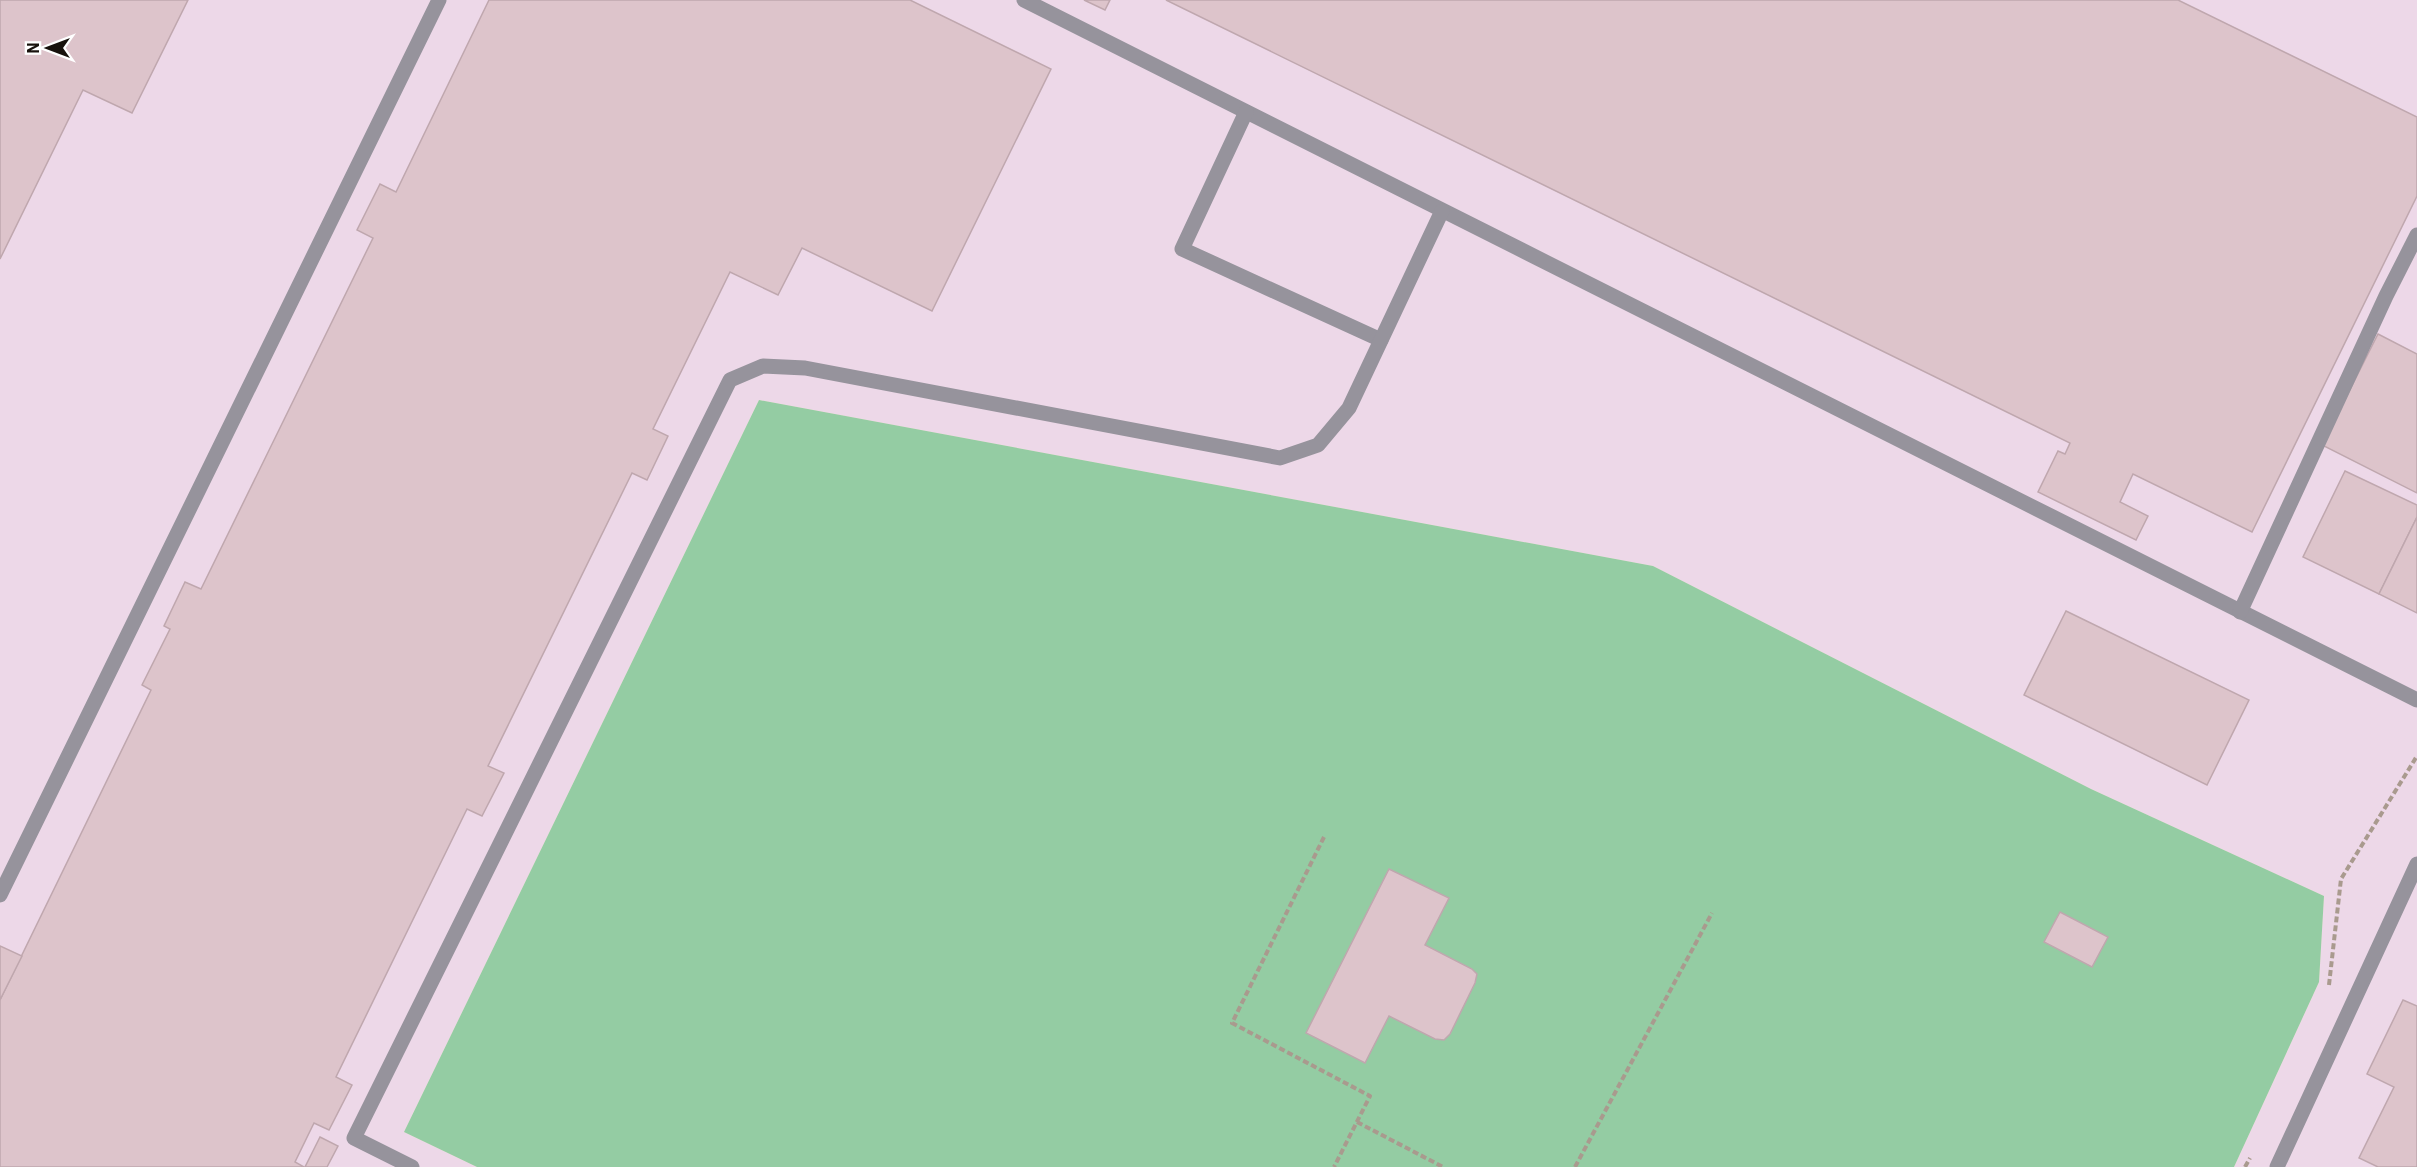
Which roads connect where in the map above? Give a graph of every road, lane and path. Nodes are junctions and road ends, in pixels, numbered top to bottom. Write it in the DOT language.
graph roads {
  1 [pos="439,0"];
  2 [pos="1024,0"];
  3 [pos="1246,112"];
  4 [pos="1443,211"];
  5 [pos="2417,235"];
  6 [pos="1381,340"];
  7 [pos="2240,612"];
  8 [pos="2417,700"];
  9 [pos="2417,756"];
  10 [pos="1324,837"];
  11 [pos="2417,864"];
  12 [pos="0,895"];
  13 [pos="1712,913"];
  14 [pos="2326,991"];
  15 [pos="1357,1122"];
  16 [pos="2250,1157"];
  17 [pos="412,1167"];
  18 [pos="1334,1167"];
  19 [pos="1443,1167"];
  20 [pos="1575,1167"];
  21 [pos="2245,1167"];
  22 [pos="2277,1167"];
  1 -- 12 [label="lane"];
  2 -- 3 [label="lane"];
  3 -- 4 [label="lane"];
  3 -- 6 [label="lane"];
  4 -- 6 [label="lane"];
  4 -- 7 [label="lane"];
  5 -- 7 [label="lane"];
  6 -- 17 [label="lane"];
  7 -- 8 [label="lane"];
  9 -- 14 [label="path"];
  10 -- 15 [label="path"];
  11 -- 22 [label="lane"];
  13 -- 20 [label="path"];
  15 -- 18 [label="path"];
  15 -- 19 [label="path"];
  16 -- 21 [label="path"];
}
